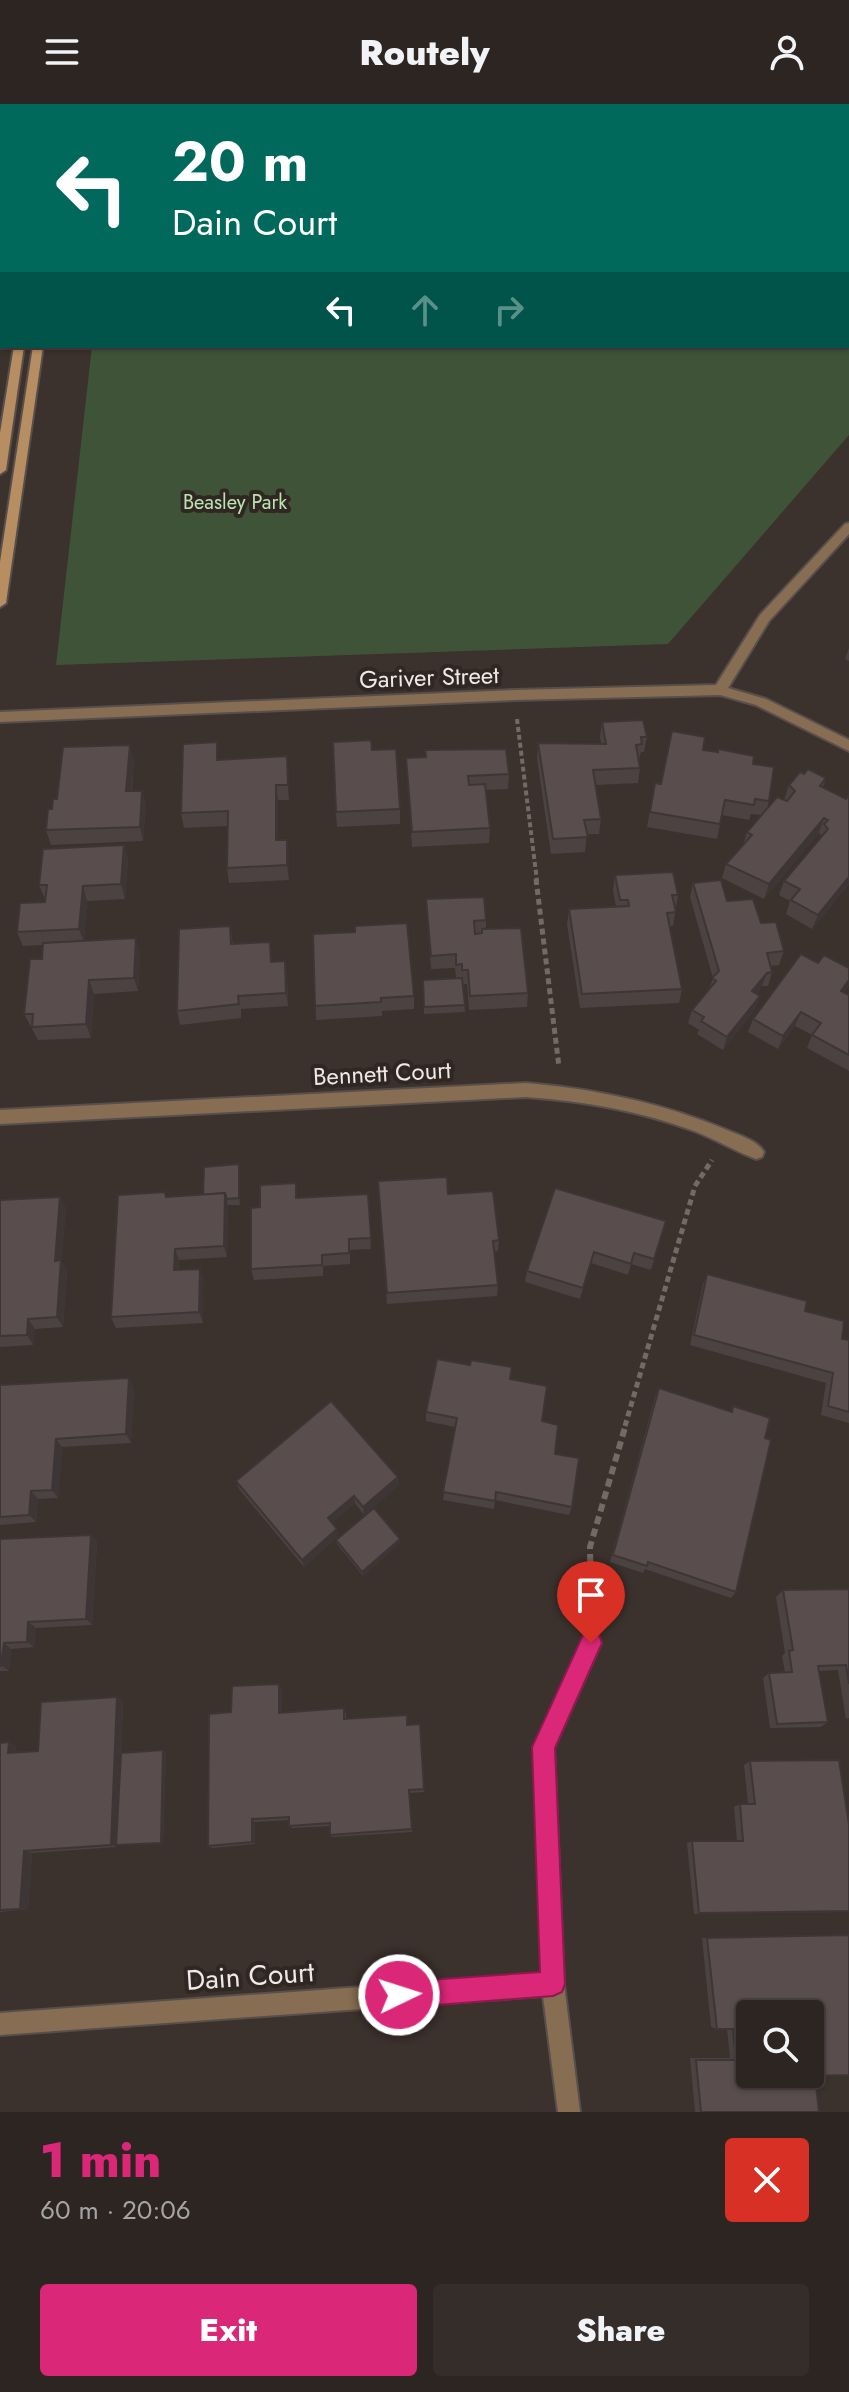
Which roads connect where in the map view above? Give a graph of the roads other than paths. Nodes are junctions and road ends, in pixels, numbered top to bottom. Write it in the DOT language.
graph roads {
  1 [pos="19,348"];
  2 [pos="38,348"];
  3 [pos="0,470"];
  4 [pos="849,527"];
  5 [pos="0,603"];
  6 [pos="720,690"];
  7 [pos="0,717"];
  8 [pos="849,746"];
  9 [pos="0,1117"];
  10 [pos="756,1152"];
  11 [pos="591,1643"];
  12 [pos="553,1984"];
  13 [pos="0,2024"];
  14 [pos="569,2112"];
  1 -- 3 [label="main road"];
  2 -- 5 [label="main road"];
  4 -- 6 [label="street"];
  6 -- 7 [label="street, Gariver Street"];
  6 -- 8 [label="street, Gariver Street"];
  9 -- 10 [label="street, Bennett Court"];
  11 -- 12 [label="street"];
  12 -- 13 [label="street, Dain Court"];
  12 -- 14 [label="street"];
}
